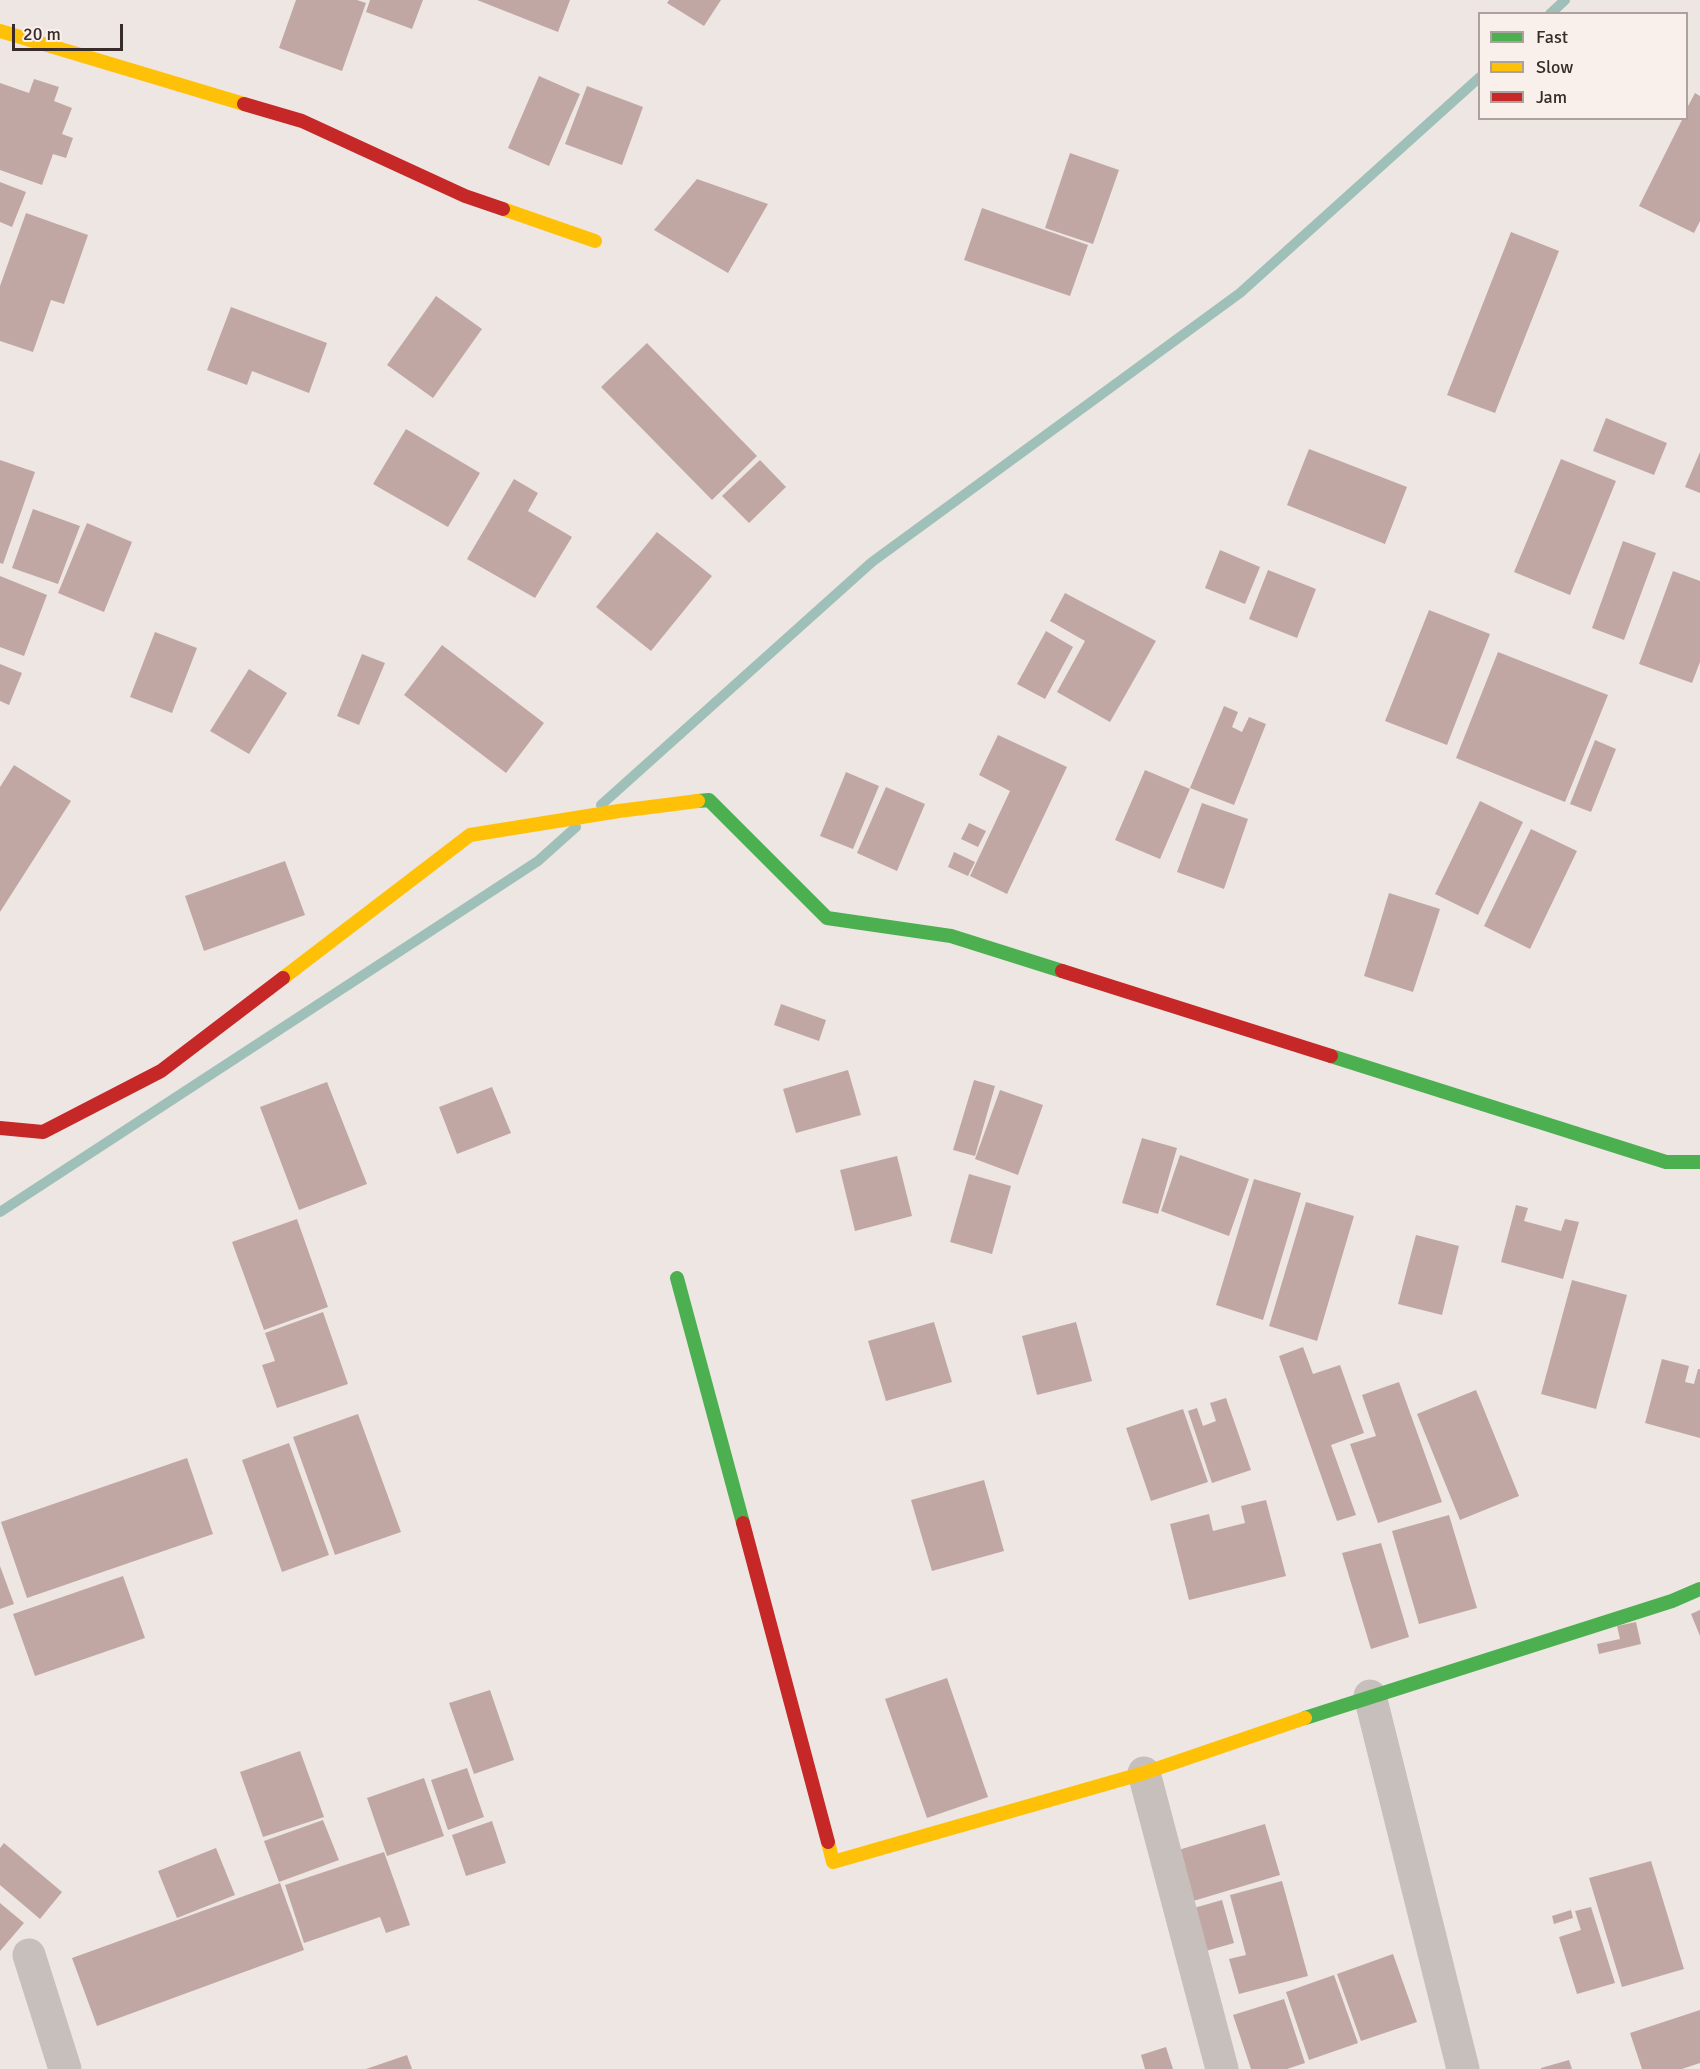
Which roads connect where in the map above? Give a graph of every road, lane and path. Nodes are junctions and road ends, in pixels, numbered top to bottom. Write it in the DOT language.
graph roads {
  1 [pos="0,31"];
  2 [pos="595,241"];
  3 [pos="0,1128"];
  4 [pos="1700,1162"];
  5 [pos="677,1278"];
  6 [pos="1700,1589"];
  7 [pos="1370,1696"];
  8 [pos="1144,1773"];
  9 [pos="29,1955"];
  10 [pos="65,2069"];
  11 [pos="1222,2069"];
  12 [pos="1463,2069"];
  1 -- 2 [label="street"];
  3 -- 4 [label="street"];
  5 -- 8 [label="street"];
  6 -- 7 [label="street"];
  7 -- 8 [label="street"];
  7 -- 12 [label="street"];
  8 -- 11 [label="street"];
  9 -- 10 [label="street"];
}
